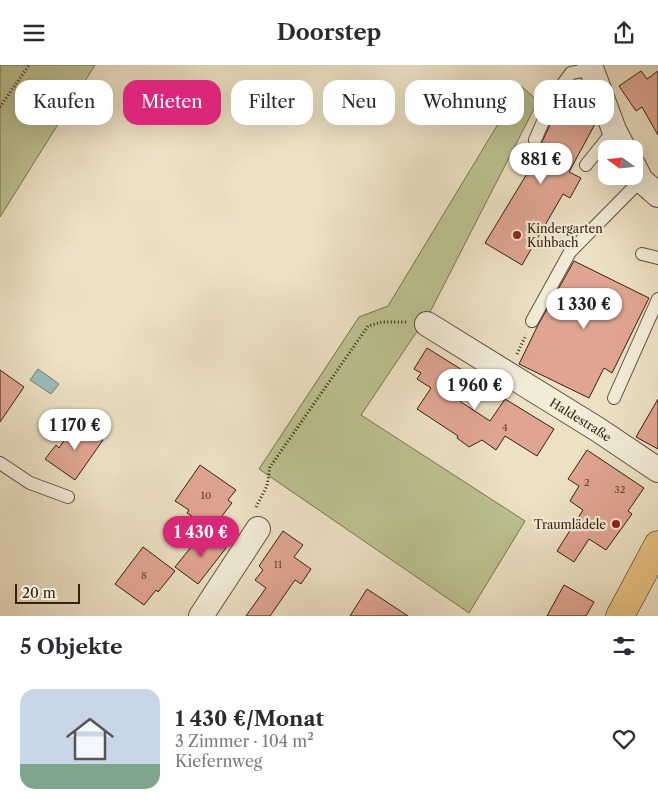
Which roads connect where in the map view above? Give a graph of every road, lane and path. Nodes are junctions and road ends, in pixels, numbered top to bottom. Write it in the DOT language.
graph roads {
  1 [pos="29,65"];
  2 [pos="591,67"];
  3 [pos="0,107"];
  4 [pos="619,139"];
  5 [pos="535,140"];
  6 [pos="586,165"];
  7 [pos="644,181"];
  8 [pos="642,254"];
  9 [pos="658,257"];
  10 [pos="658,299"];
  11 [pos="532,321"];
  12 [pos="427,325"];
  13 [pos="507,375"];
  14 [pos="614,398"];
  15 [pos="0,463"];
  16 [pos="658,470"];
  17 [pos="68,497"];
  18 [pos="258,529"];
  19 [pos="658,545"];
  20 [pos="201,616"];
  21 [pos="620,616"];
  1 -- 3 [label="path"];
  2 -- 4 [label="street"];
  2 -- 5 [label="lane"];
  4 -- 6 [label="lane"];
  7 -- 11 [label="lane"];
  8 -- 9 [label="lane"];
  10 -- 14 [label="lane"];
  11 -- 13 [label="path"];
  12 -- 13 [label="street, Haldestraße"];
  12 -- 18 [label="path"];
  13 -- 16 [label="street, Haldestraße"];
  15 -- 17 [label="lane"];
  18 -- 20 [label="street"];
  19 -- 21 [label="main road"];
}
